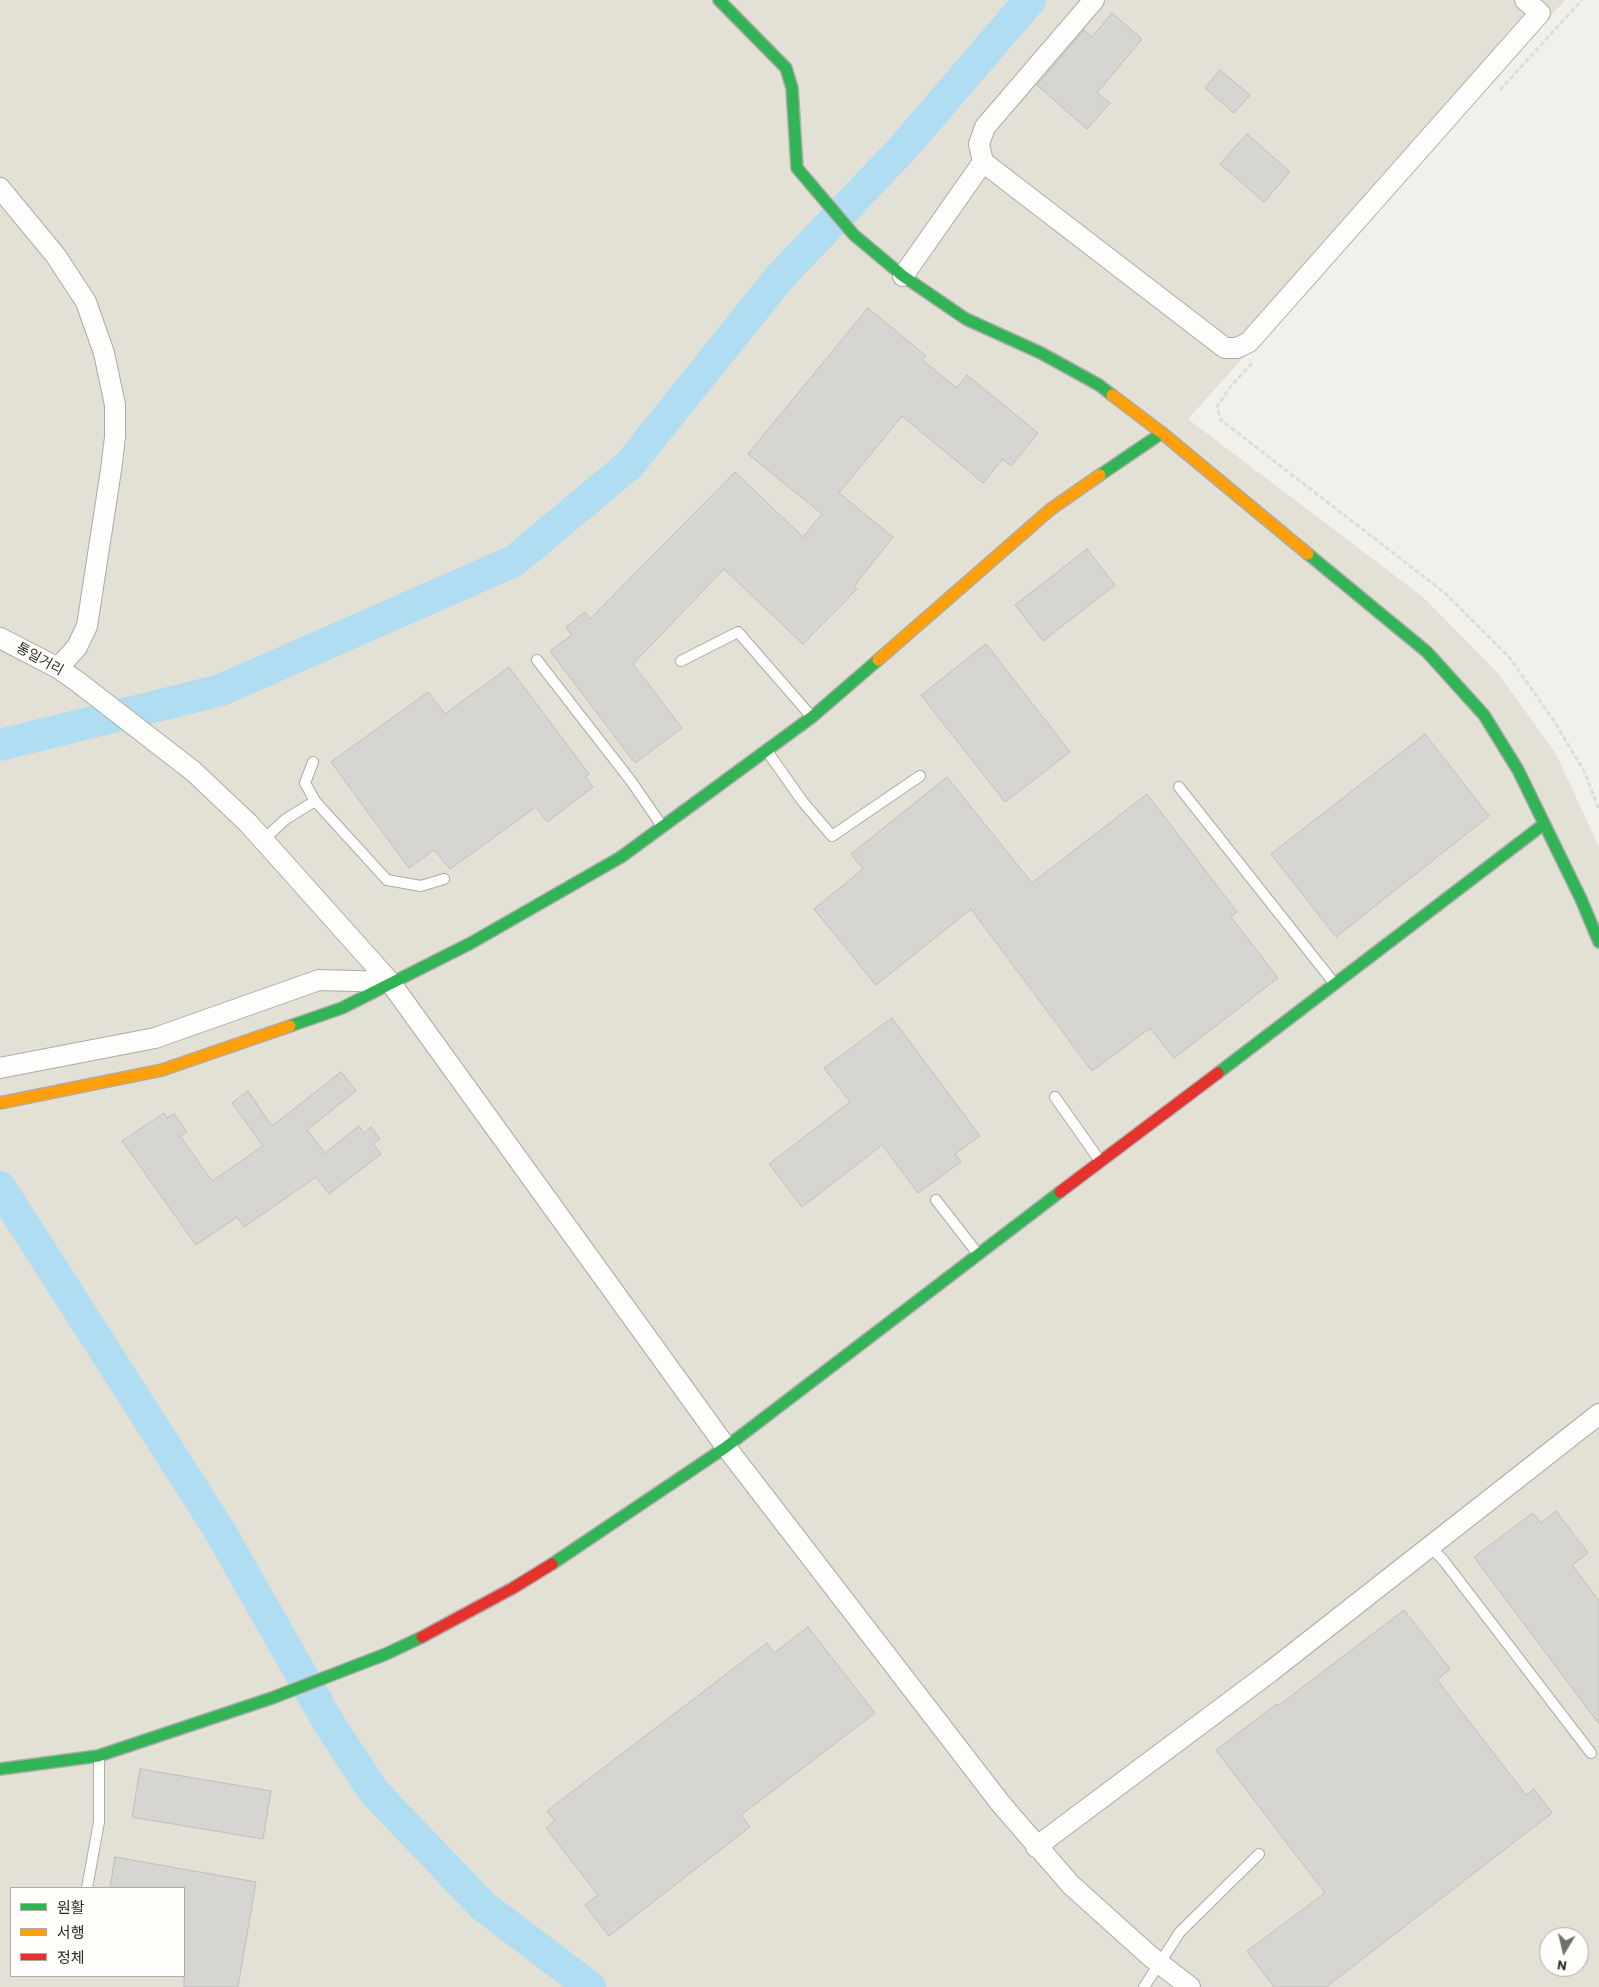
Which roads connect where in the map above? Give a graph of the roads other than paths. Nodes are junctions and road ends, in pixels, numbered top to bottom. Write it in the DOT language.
graph roads {
  1 [pos="719,0"];
  2 [pos="1094,0"];
  3 [pos="1525,0"];
  4 [pos="983,162"];
  5 [pos="0,188"];
  6 [pos="904,276"];
  7 [pos="1162,433"];
  8 [pos="0,638"];
  9 [pos="537,660"];
  10 [pos="681,662"];
  11 [pos="58,668"];
  12 [pos="812,716"];
  13 [pos="766,750"];
  14 [pos="313,762"];
  15 [pos="920,776"];
  16 [pos="1179,786"];
  17 [pos="315,801"];
  18 [pos="1544,824"];
  19 [pos="662,827"];
  20 [pos="263,840"];
  21 [pos="444,879"];
  22 [pos="1599,942"];
  23 [pos="390,982"];
  24 [pos="1334,984"];
  25 [pos="0,1068"];
  26 [pos="1055,1097"];
  27 [pos="0,1104"];
  28 [pos="1101,1161"];
  29 [pos="936,1200"];
  30 [pos="979,1254"];
  31 [pos="1599,1414"];
  32 [pos="726,1447"];
  33 [pos="1430,1546"];
  34 [pos="1591,1754"];
  35 [pos="98,1756"];
  36 [pos="0,1769"];
  37 [pos="1036,1846"];
  38 [pos="1258,1854"];
  39 [pos="87,1887"];
  40 [pos="1159,1963"];
  41 [pos="1144,1987"];
  42 [pos="1190,1987"];
  1 -- 6 [label="street"];
  2 -- 4 [label="street"];
  3 -- 4 [label="street"];
  4 -- 6 [label="street"];
  5 -- 11 [label="street"];
  6 -- 7 [label="street"];
  7 -- 12 [label="street"];
  7 -- 18 [label="street"];
  8 -- 11 [label="street, 통일거리"];
  9 -- 19 [label="lane"];
  10 -- 12 [label="lane"];
  11 -- 20 [label="street, 통일거리"];
  12 -- 13 [label="street"];
  13 -- 15 [label="lane"];
  13 -- 19 [label="street"];
  14 -- 17 [label="lane"];
  16 -- 24 [label="lane"];
  17 -- 20 [label="lane"];
  17 -- 21 [label="lane"];
  18 -- 22 [label="street"];
  18 -- 24 [label="street"];
  19 -- 23 [label="street"];
  20 -- 23 [label="street, 통일거리"];
  23 -- 25 [label="street"];
  23 -- 27 [label="street"];
  23 -- 32 [label="street, 통일거리"];
  24 -- 28 [label="street"];
  26 -- 28 [label="lane"];
  28 -- 30 [label="street"];
  29 -- 30 [label="lane"];
  30 -- 32 [label="street"];
  31 -- 33 [label="street"];
  32 -- 35 [label="street"];
  32 -- 37 [label="street, 통일거리"];
  33 -- 34 [label="lane"];
  33 -- 37 [label="street"];
  35 -- 36 [label="street"];
  35 -- 39 [label="lane"];
  37 -- 40 [label="street, 통일거리"];
  38 -- 40 [label="lane"];
  40 -- 41 [label="lane"];
  40 -- 42 [label="street, 통일거리"];
}
